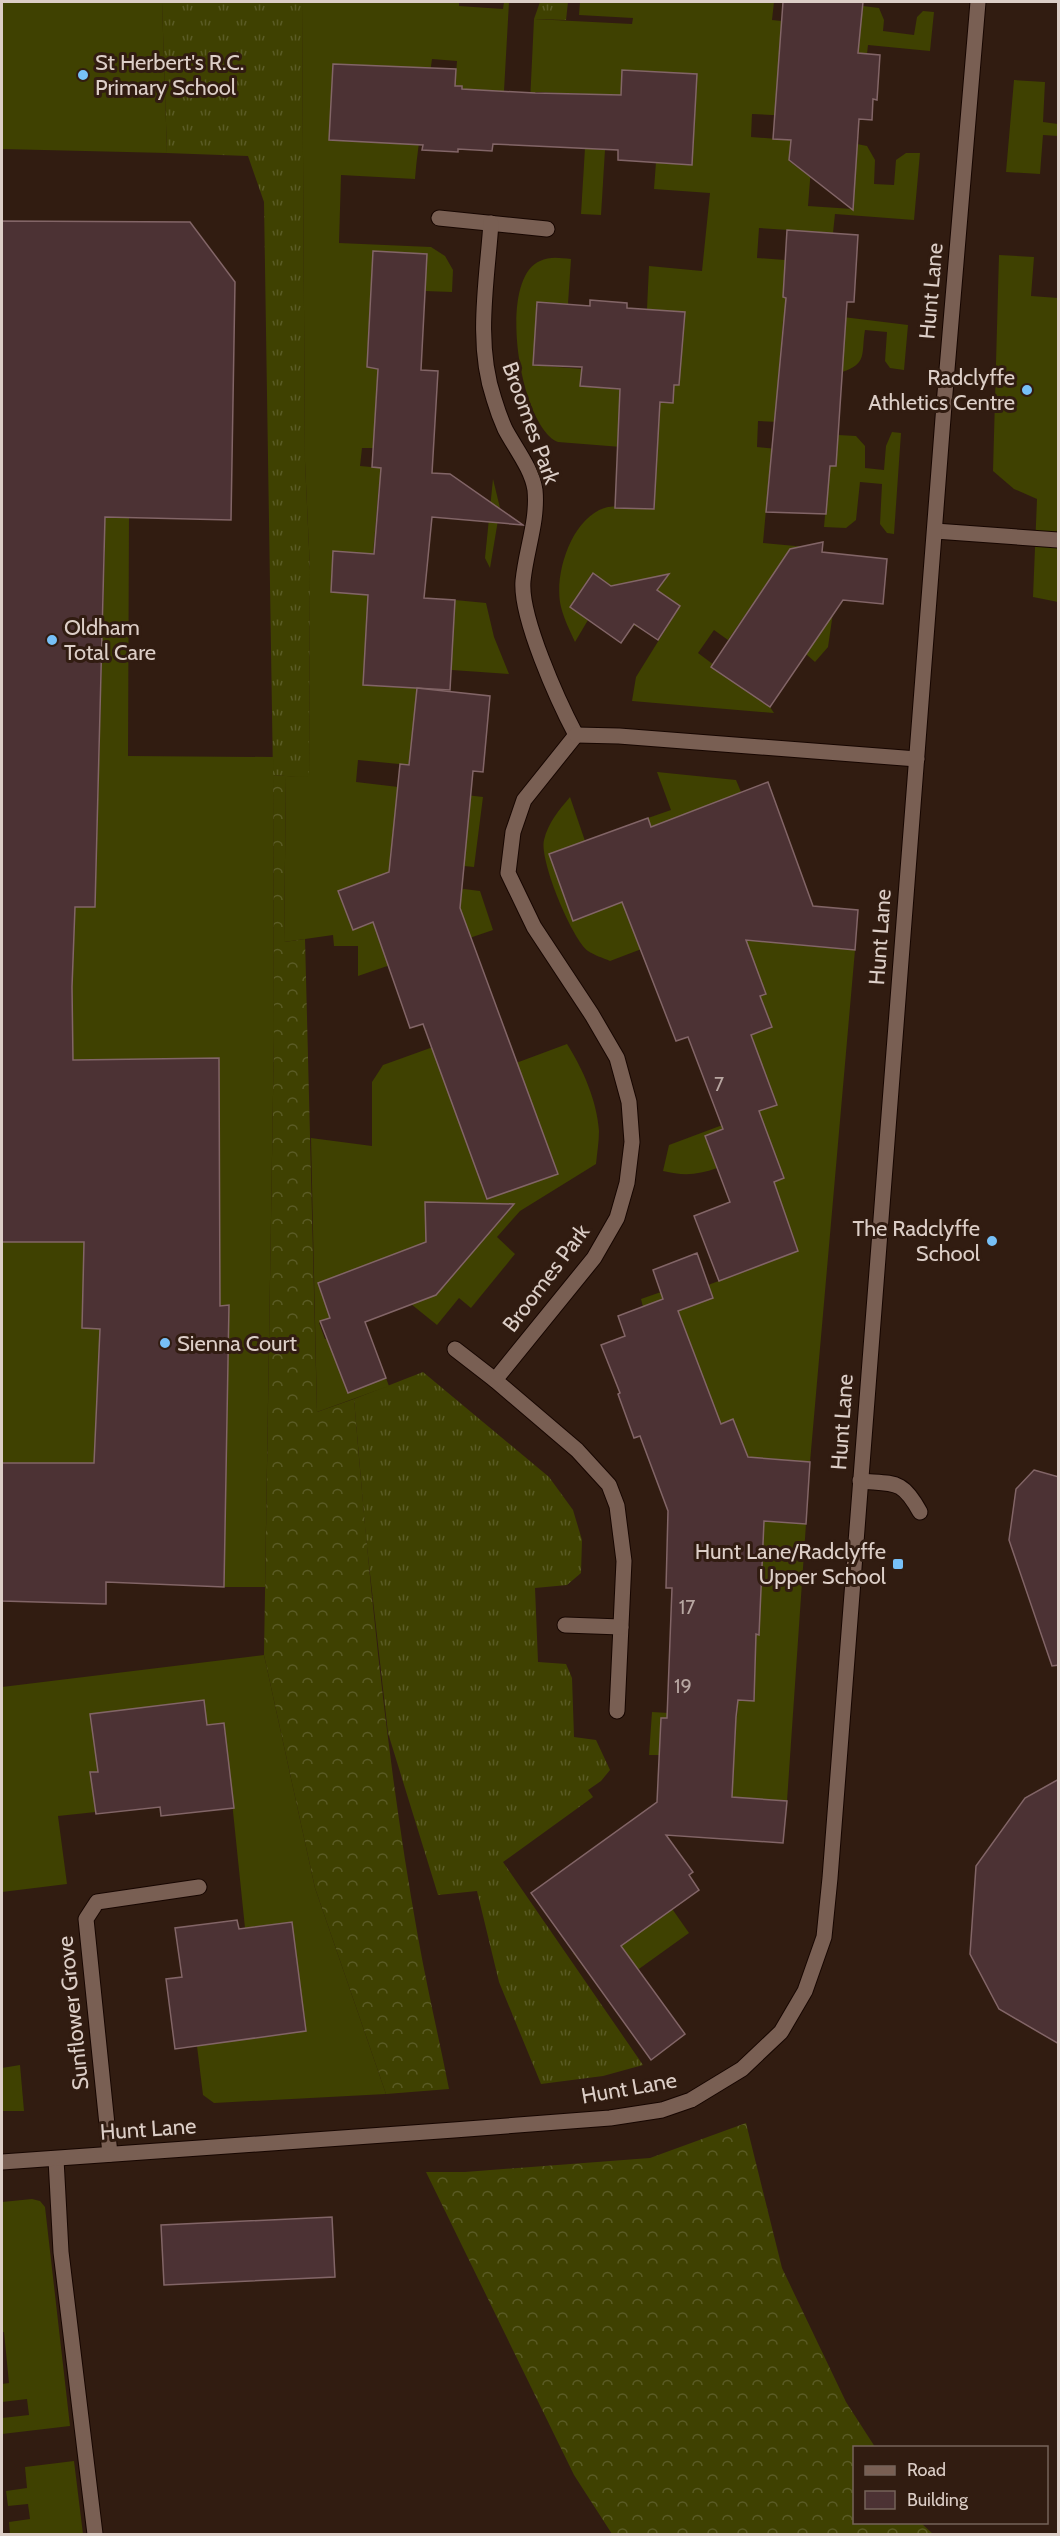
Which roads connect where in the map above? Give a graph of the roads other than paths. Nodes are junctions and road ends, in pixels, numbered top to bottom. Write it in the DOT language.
graph roads {
  1 [pos="978,2"];
  2 [pos="439,218"];
  3 [pos="492,223"];
  4 [pos="547,229"];
  5 [pos="935,531"];
  6 [pos="1059,540"];
  7 [pos="576,735"];
  8 [pos="917,759"];
  9 [pos="455,1349"];
  10 [pos="495,1380"];
  11 [pos="860,1481"];
  12 [pos="920,1512"];
  13 [pos="565,1625"];
  14 [pos="621,1627"];
  15 [pos="617,1711"];
  16 [pos="199,1887"];
  17 [pos="110,2154"];
  18 [pos="56,2158"];
  19 [pos="2,2162"];
  20 [pos="95,2535"];
  1 -- 5 [label="street, Hunt Lane"];
  2 -- 3 [label="street"];
  3 -- 4 [label="street"];
  3 -- 7 [label="street, Broomes Park"];
  5 -- 6 [label="street"];
  5 -- 8 [label="street, Hunt Lane"];
  7 -- 8 [label="street"];
  7 -- 10 [label="street, Broomes Park"];
  8 -- 11 [label="street, Hunt Lane"];
  9 -- 10 [label="street"];
  10 -- 14 [label="street"];
  11 -- 12 [label="street"];
  11 -- 17 [label="street, Hunt Lane"];
  13 -- 14 [label="street"];
  14 -- 15 [label="street"];
  16 -- 17 [label="street, Sunflower Grove"];
  17 -- 18 [label="street, Hunt Lane"];
  18 -- 19 [label="street, Hunt Lane"];
  18 -- 20 [label="street"];
}
